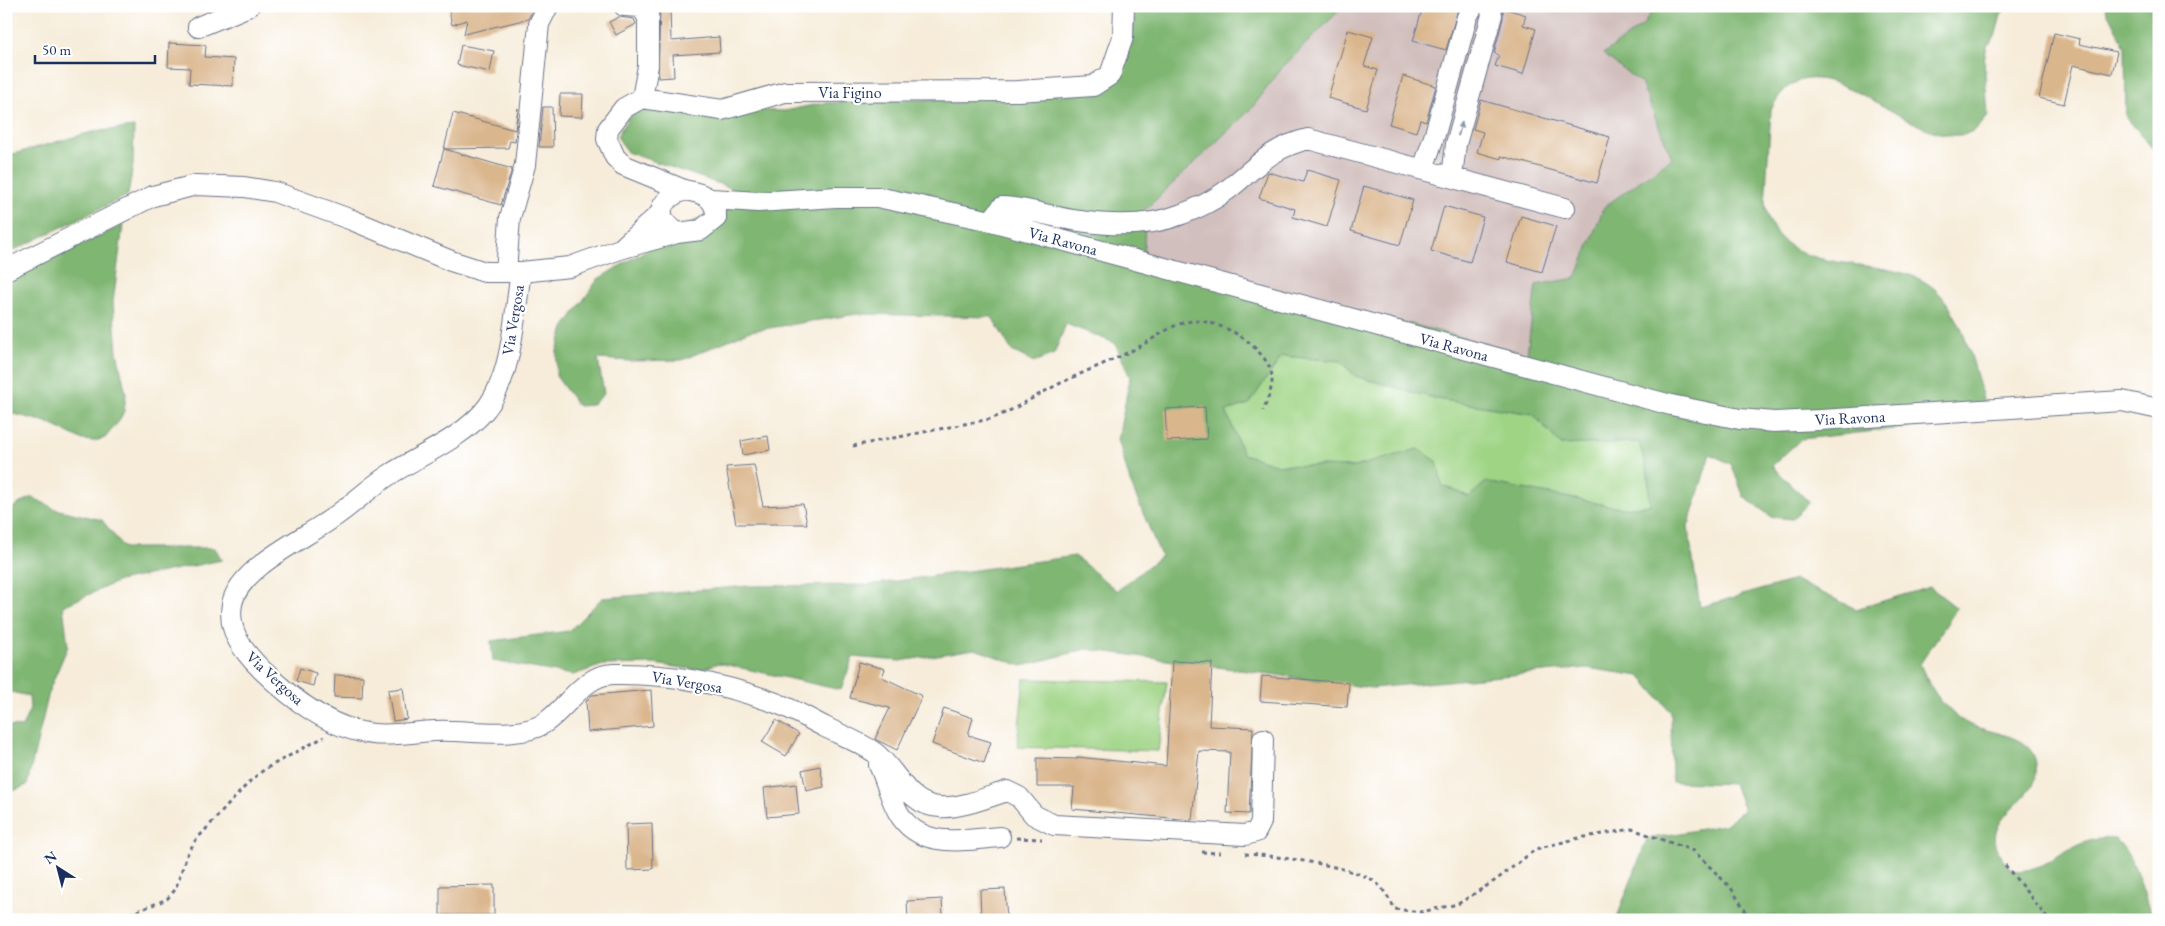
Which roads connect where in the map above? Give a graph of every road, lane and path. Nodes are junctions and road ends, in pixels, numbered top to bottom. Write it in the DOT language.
graph roads {
  1 [pos="249,6"];
  2 [pos="548,6"];
  3 [pos="624,6"];
  4 [pos="1124,6"];
  5 [pos="1473,6"];
  6 [pos="1490,6"];
  7 [pos="649,12"];
  8 [pos="198,27"];
  9 [pos="1455,64"];
  10 [pos="1477,70"];
  11 [pos="642,98"];
  12 [pos="1423,169"];
  13 [pos="1452,177"];
  14 [pos="655,179"];
  15 [pos="684,190"];
  16 [pos="663,207"];
  17 [pos="1565,208"];
  18 [pos="714,209"];
  19 [pos="991,221"];
  20 [pos="677,233"];
  21 [pos="620,249"];
  22 [pos="6,270"];
  23 [pos="513,272"];
  24 [pos="2159,409"];
  25 [pos="1263,411"];
  26 [pos="853,446"];
  27 [pos="344,726"];
  28 [pos="1263,739"];
  29 [pos="871,750"];
  30 [pos="1000,837"];
  31 [pos="1044,840"];
  32 [pos="1198,852"];
  33 [pos="1227,854"];
  34 [pos="1236,854"];
  35 [pos="2005,865"];
  36 [pos="115,920"];
  37 [pos="1751,920"];
  38 [pos="2049,920"];
  1 -- 8 [label="street"];
  2 -- 23 [label="street, Via Vergosa"];
  3 -- 7 [label="street"];
  4 -- 11 [label="street, Via Figino"];
  5 -- 9 [label="street"];
  6 -- 10 [label="street"];
  7 -- 11 [label="street"];
  9 -- 10 [label="street"];
  9 -- 12 [label="street"];
  13 -- 10 [label="street, one-way"];
  11 -- 14 [label="street"];
  12 -- 13 [label="street"];
  12 -- 19 [label="street"];
  13 -- 17 [label="street"];
  14 -- 15 [label="street"];
  14 -- 16 [label="street"];
  15 -- 16 [label="street"];
  15 -- 18 [label="street"];
  16 -- 20 [label="street"];
  16 -- 21 [label="street"];
  18 -- 19 [label="street, Via Ravona"];
  18 -- 20 [label="street"];
  19 -- 24 [label="street, Via Ravona"];
  20 -- 21 [label="street"];
  21 -- 23 [label="street"];
  22 -- 23 [label="street"];
  23 -- 27 [label="street, Via Vergosa"];
  25 -- 26 [label="path"];
  27 -- 29 [label="street, Via Vergosa"];
  27 -- 36 [label="path"];
  28 -- 29 [label="street, Via Vergosa"];
  29 -- 30 [label="street"];
  30 -- 31 [label="path"];
  32 -- 33 [label="path"];
  34 -- 37 [label="path"];
  35 -- 38 [label="path"];
}
